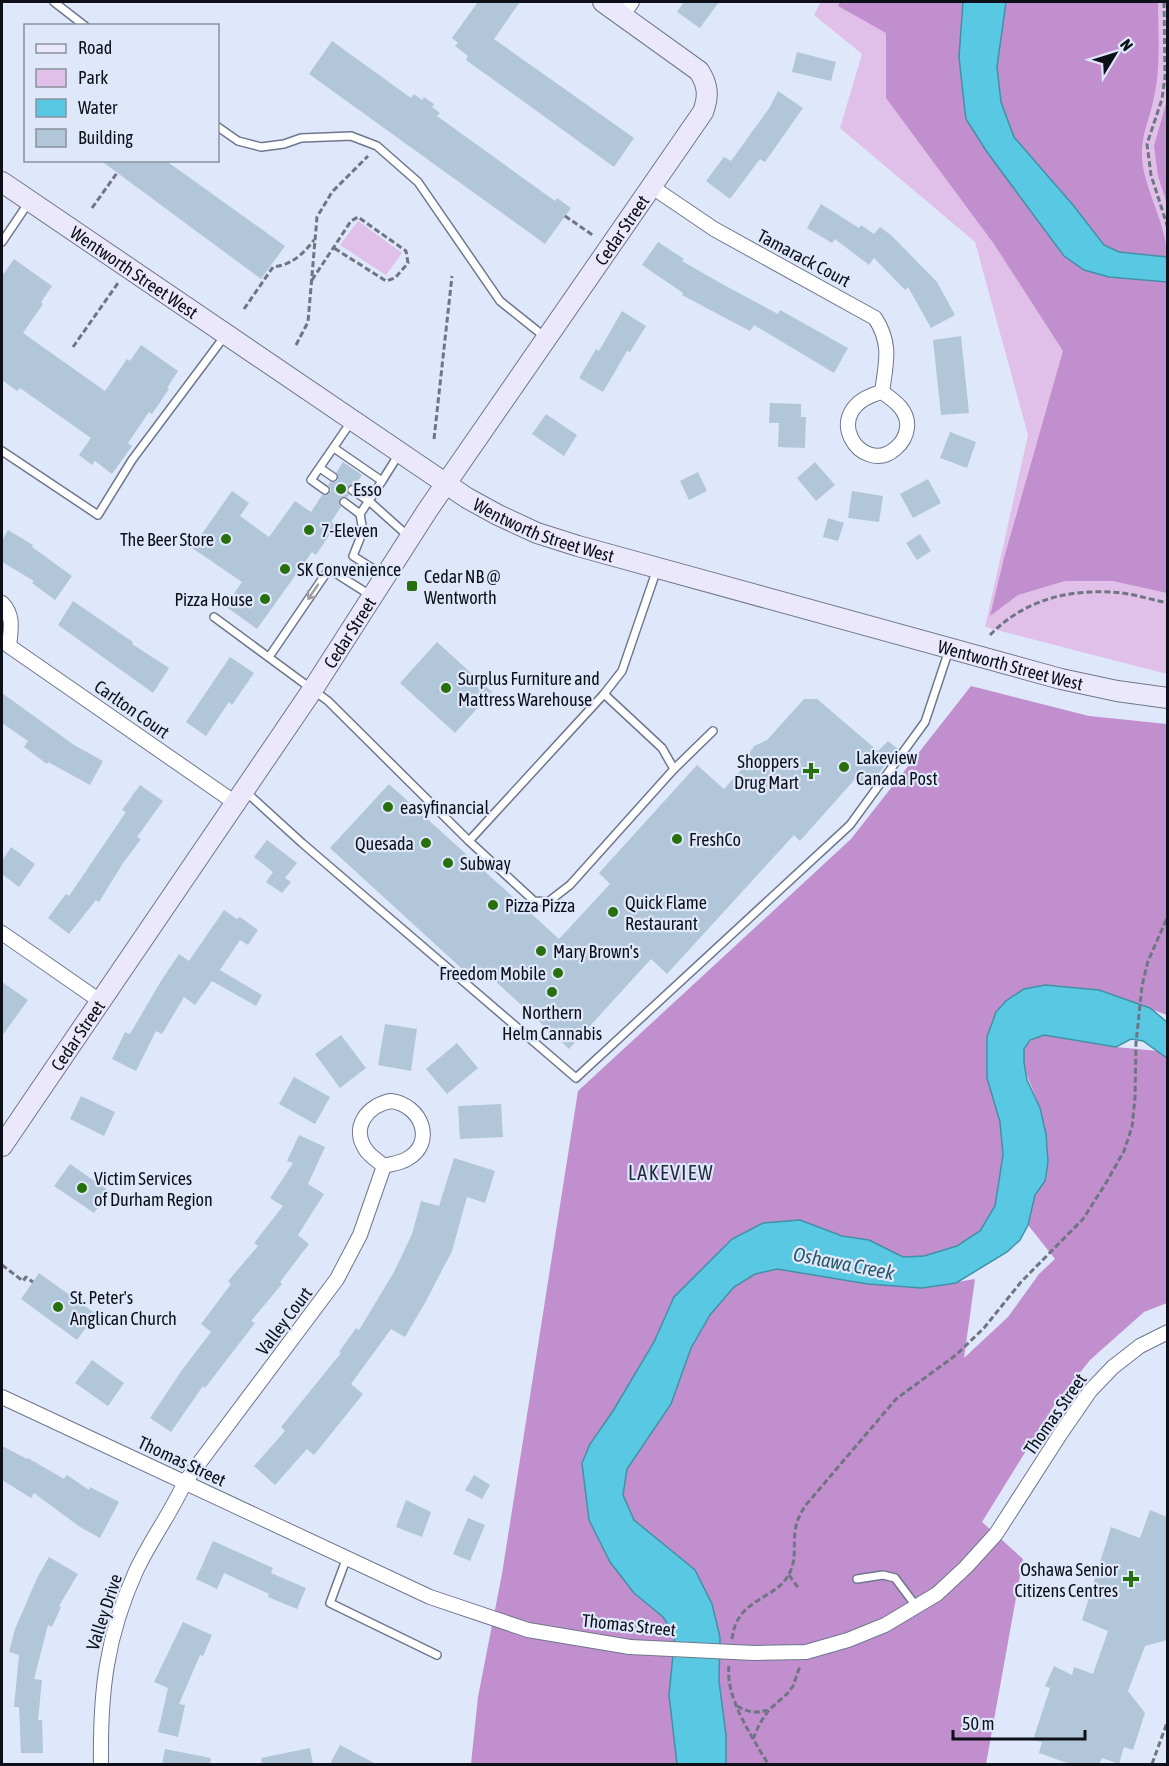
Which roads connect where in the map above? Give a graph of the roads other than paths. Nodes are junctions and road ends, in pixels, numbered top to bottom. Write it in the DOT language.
graph roads {
  1 [pos="54,2"];
  2 [pos="603,2"];
  3 [pos="627,9"];
  4 [pos="82,24"];
  5 [pos="219,128"];
  6 [pos="2,182"];
  7 [pos="652,186"];
  8 [pos="30,201"];
  9 [pos="2,242"];
  10 [pos="226,335"];
  11 [pos="547,339"];
  12 [pos="882,392"];
  13 [pos="352,420"];
  14 [pos="334,448"];
  15 [pos="2,451"];
  16 [pos="400,452"];
  17 [pos="320,468"];
  18 [pos="333,477"];
  19 [pos="382,481"];
  20 [pos="446,483"];
  21 [pos="325,490"];
  22 [pos="352,490"];
  23 [pos="369,501"];
  24 [pos="344,502"];
  25 [pos="360,514"];
  26 [pos="410,537"];
  27 [pos="657,569"];
  28 [pos="384,576"];
  29 [pos="372,596"];
  30 [pos="2,603"];
  31 [pos="214,617"];
  32 [pos="5,647"];
  33 [pos="950,649"];
  34 [pos="269,657"];
  35 [pos="313,689"];
  36 [pos="604,694"];
  37 [pos="1167,698"];
  38 [pos="714,731"];
  39 [pos="674,769"];
  40 [pos="239,796"];
  41 [pos="469,841"];
  42 [pos="2,933"];
  43 [pos="100,1001"];
  44 [pos="2,1146"];
  45 [pos="384,1166"];
  46 [pos="1167,1332"];
  47 [pos="2,1397"];
  48 [pos="185,1482"];
  49 [pos="347,1557"];
  50 [pos="857,1579"];
  51 [pos="916,1606"];
  52 [pos="437,1655"];
  53 [pos="101,1764"];
  1 -- 4 [label="lane"];
  2 -- 3 [label="street"];
  3 -- 7 [label="street, Cedar Street"];
  5 -- 11 [label="lane"];
  6 -- 8 [label="street, Wentworth Street West"];
  7 -- 11 [label="street, Cedar Street"];
  7 -- 12 [label="street, Tamarack Court"];
  8 -- 9 [label="lane"];
  8 -- 10 [label="street, Wentworth Street West"];
  10 -- 13 [label="street, Wentworth Street West"];
  10 -- 15 [label="lane"];
  11 -- 20 [label="street, Cedar Street"];
  12 -- 12 [label="street"];
  13 -- 14 [label="lane"];
  13 -- 16 [label="street, Wentworth Street West"];
  14 -- 17 [label="lane"];
  14 -- 19 [label="lane"];
  16 -- 19 [label="lane"];
  16 -- 20 [label="street, Wentworth Street West"];
  17 -- 18 [label="lane"];
  17 -- 21 [label="lane"];
  19 -- 23 [label="lane"];
  20 -- 26 [label="street, Cedar Street"];
  20 -- 27 [label="street, Wentworth Street West"];
  22 -- 23 [label="lane"];
  23 -- 25 [label="lane"];
  23 -- 26 [label="lane"];
  24 -- 25 [label="lane"];
  25 -- 28 [label="lane"];
  26 -- 28 [label="street, Cedar Street"];
  27 -- 33 [label="street, Wentworth Street West"];
  27 -- 36 [label="lane"];
  28 -- 29 [label="street, Cedar Street"];
  29 -- 34 [label="lane, one-way"];
  29 -- 35 [label="street, Cedar Street"];
  30 -- 32 [label="street, Carlton Court"];
  31 -- 34 [label="lane"];
  32 -- 40 [label="street, Carlton Court"];
  33 -- 37 [label="street, Wentworth Street West"];
  33 -- 40 [label="lane"];
  34 -- 35 [label="lane"];
  35 -- 40 [label="street, Cedar Street"];
  35 -- 41 [label="lane"];
  36 -- 39 [label="lane"];
  36 -- 41 [label="lane"];
  38 -- 39 [label="lane"];
  39 -- 41 [label="lane"];
  40 -- 43 [label="street, Cedar Street"];
  42 -- 43 [label="street"];
  43 -- 44 [label="street, Cedar Street"];
  45 -- 45 [label="street"];
  45 -- 48 [label="street, Valley Court"];
  46 -- 51 [label="street, Thomas Street"];
  47 -- 48 [label="street, Thomas Street"];
  48 -- 49 [label="street, Thomas Street"];
  48 -- 53 [label="street, Valley Drive"];
  49 -- 51 [label="street, Thomas Street, bridge"];
  49 -- 52 [label="lane"];
  50 -- 51 [label="lane"];
}
